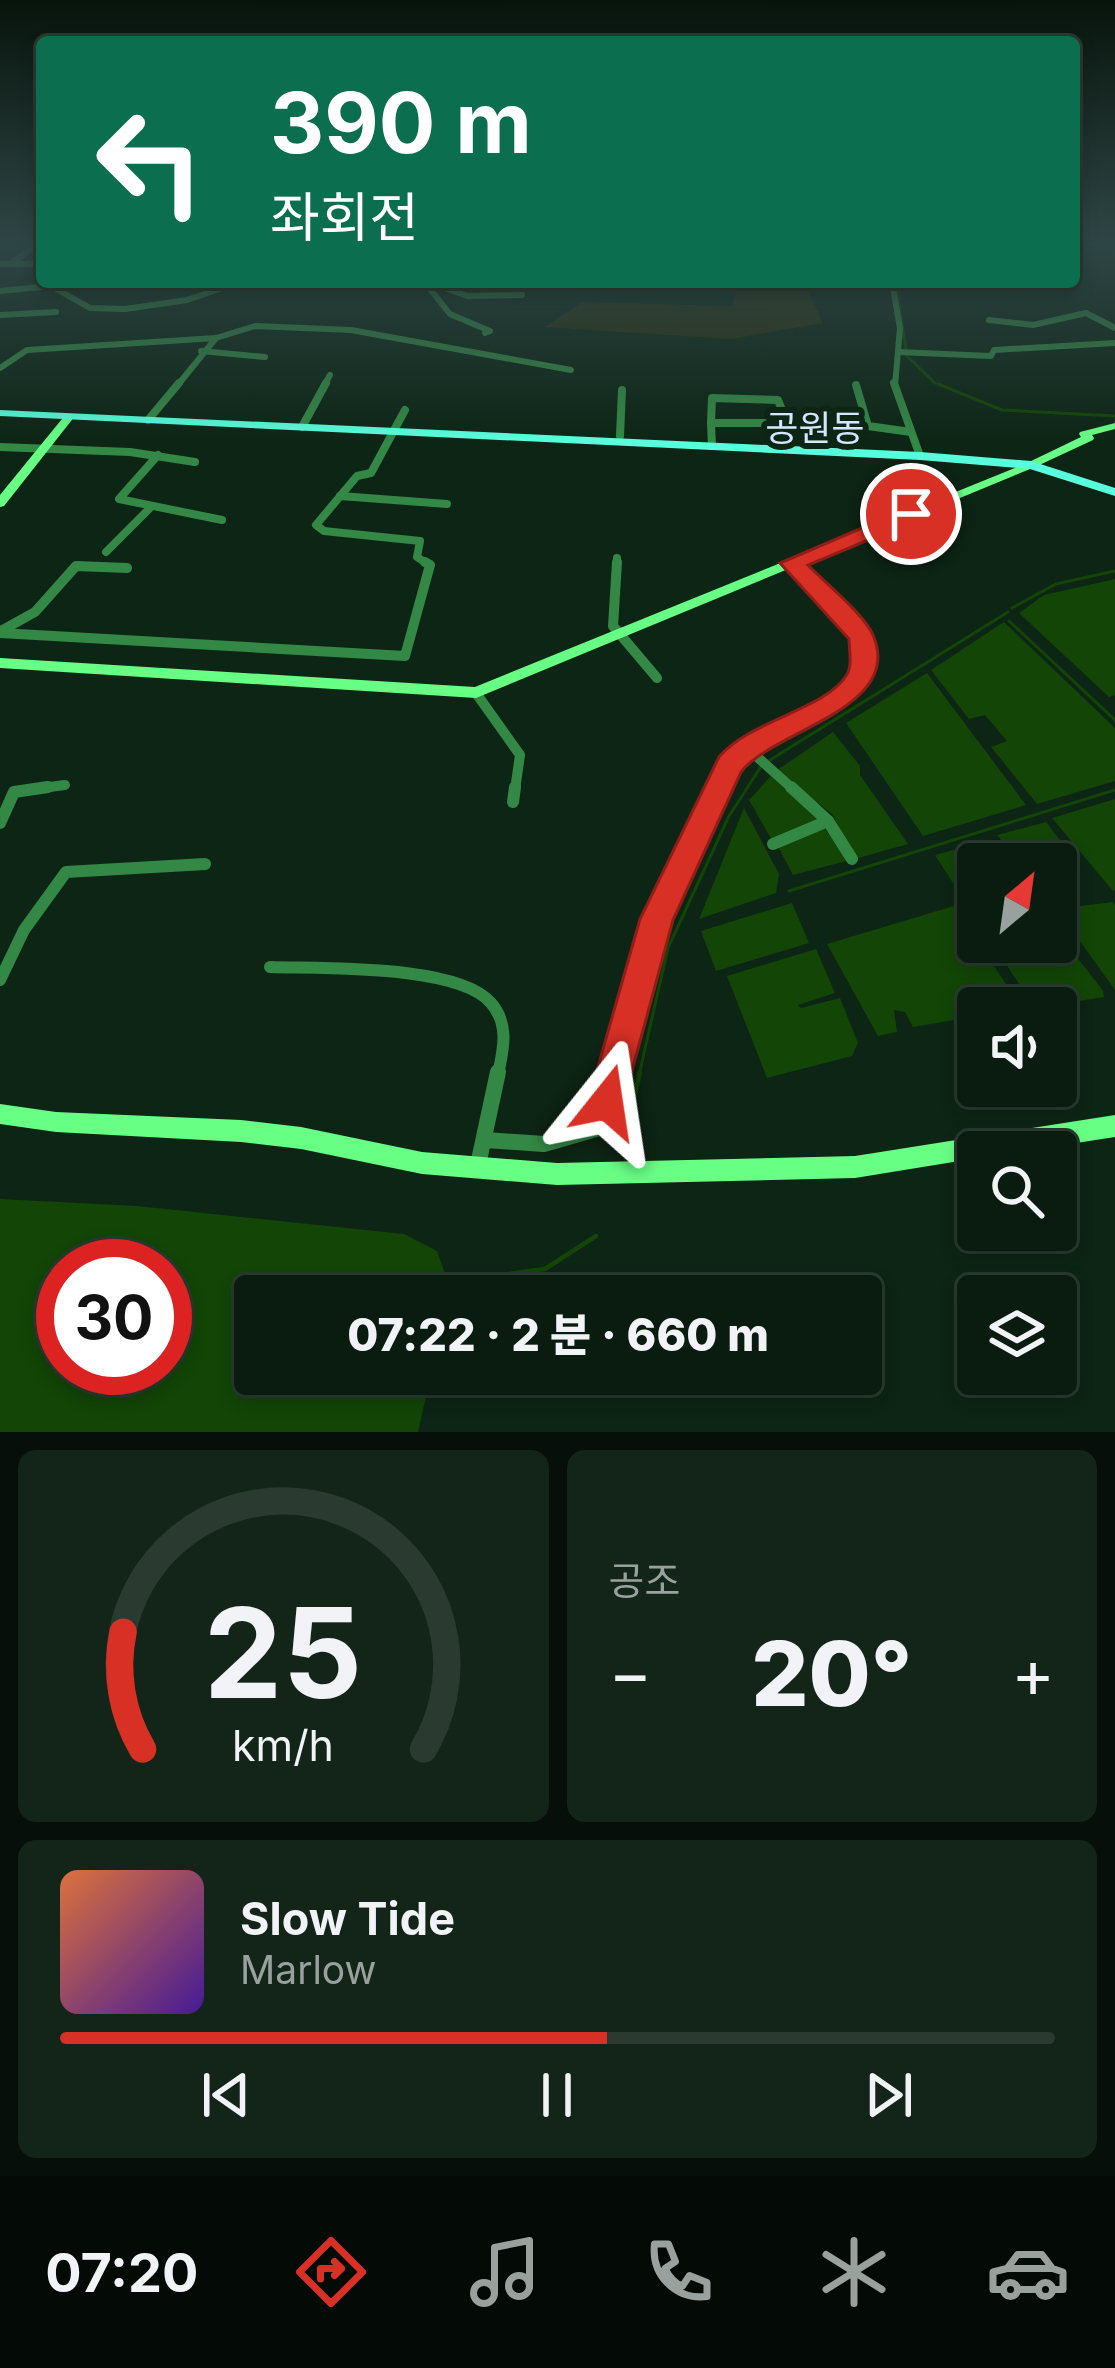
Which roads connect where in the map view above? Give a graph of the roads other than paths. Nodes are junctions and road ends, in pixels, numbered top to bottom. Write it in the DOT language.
graph roads {
  1 [pos="443,309"];
  2 [pos="897,309"];
  3 [pos="56,312"];
  4 [pos="0,315"];
  5 [pos="989,320"];
  6 [pos="1115,328"];
  7 [pos="485,333"];
  8 [pos="215,338"];
  9 [pos="1115,343"];
  10 [pos="201,351"];
  11 [pos="898,352"];
  12 [pos="266,357"];
  13 [pos="0,368"];
  14 [pos="571,370"];
  15 [pos="330,375"];
  16 [pos="856,386"];
  17 [pos="622,390"];
  18 [pos="405,410"];
  19 [pos="0,413"];
  20 [pos="814,413"];
  21 [pos="864,415"];
  22 [pos="70,416"];
  23 [pos="148,420"];
  24 [pos="711,423"];
  25 [pos="1115,426"];
  26 [pos="302,427"];
  27 [pos="393,431"];
  28 [pos="911,432"];
  29 [pos="620,436"];
  30 [pos="712,446"];
  31 [pos="0,447"];
  32 [pos="44,449"];
  33 [pos="158,455"];
  34 [pos="920,456"];
  35 [pos="195,461"];
  36 [pos="1031,465"];
  37 [pos="1115,492"];
  38 [pos="340,496"];
  39 [pos="0,503"];
  40 [pos="447,505"];
  41 [pos="150,508"];
  42 [pos="222,520"];
  43 [pos="106,552"];
  44 [pos="617,558"];
  45 [pos="792,563"];
  46 [pos="127,568"];
  47 [pos="0,632"];
  48 [pos="618,634"];
  49 [pos="0,663"];
  50 [pos="657,678"];
  51 [pos="476,693"];
  52 [pos="745,746"];
  53 [pos="65,784"];
  54 [pos="513,802"];
  55 [pos="827,820"];
  56 [pos="0,823"];
  57 [pos="773,844"];
  58 [pos="852,859"];
  59 [pos="205,863"];
  60 [pos="270,967"];
  61 [pos="0,980"];
  62 [pos="0,1114"];
  63 [pos="1115,1126"];
  64 [pos="486,1140"];
  65 [pos="478,1165"];
  1 -- 7 [label="street"];
  2 -- 11 [label="street"];
  3 -- 4 [label="street"];
  5 -- 6 [label="street"];
  8 -- 10 [label="street"];
  8 -- 13 [label="street"];
  8 -- 14 [label="street"];
  9 -- 11 [label="street"];
  10 -- 12 [label="street"];
  10 -- 23 [label="street"];
  11 -- 28 [label="street"];
  15 -- 26 [label="street"];
  16 -- 21 [label="street"];
  17 -- 29 [label="street"];
  18 -- 27 [label="street"];
  19 -- 22 [label="main road"];
  20 -- 21 [label="street"];
  21 -- 28 [label="street"];
  22 -- 23 [label="main road"];
  22 -- 32 [label="main road"];
  23 -- 26 [label="main road"];
  24 -- 24 [label="street"];
  24 -- 30 [label="street"];
  25 -- 36 [label="main road"];
  26 -- 27 [label="main road"];
  27 -- 30 [label="main road"];
  27 -- 38 [label="street"];
  28 -- 34 [label="street"];
  30 -- 34 [label="main road"];
  31 -- 32 [label="street"];
  32 -- 33 [label="street"];
  32 -- 39 [label="main road"];
  33 -- 35 [label="street"];
  33 -- 41 [label="street"];
  34 -- 36 [label="main road"];
  36 -- 37 [label="main road"];
  36 -- 45 [label="main road"];
  38 -- 40 [label="street"];
  38 -- 47 [label="street"];
  41 -- 42 [label="street"];
  41 -- 43 [label="street"];
  44 -- 48 [label="street"];
  45 -- 48 [label="main road"];
  45 -- 52 [label="street"];
  46 -- 47 [label="street"];
  48 -- 50 [label="street"];
  48 -- 51 [label="main road"];
  49 -- 51 [label="main road"];
  51 -- 54 [label="street"];
  52 -- 55 [label="street"];
  52 -- 64 [label="street"];
  53 -- 56 [label="street"];
  55 -- 57 [label="street"];
  55 -- 58 [label="street"];
  59 -- 61 [label="street"];
  60 -- 64 [label="street"];
  62 -- 65 [label="main road"];
  63 -- 65 [label="main road"];
  64 -- 65 [label="street"];
}
